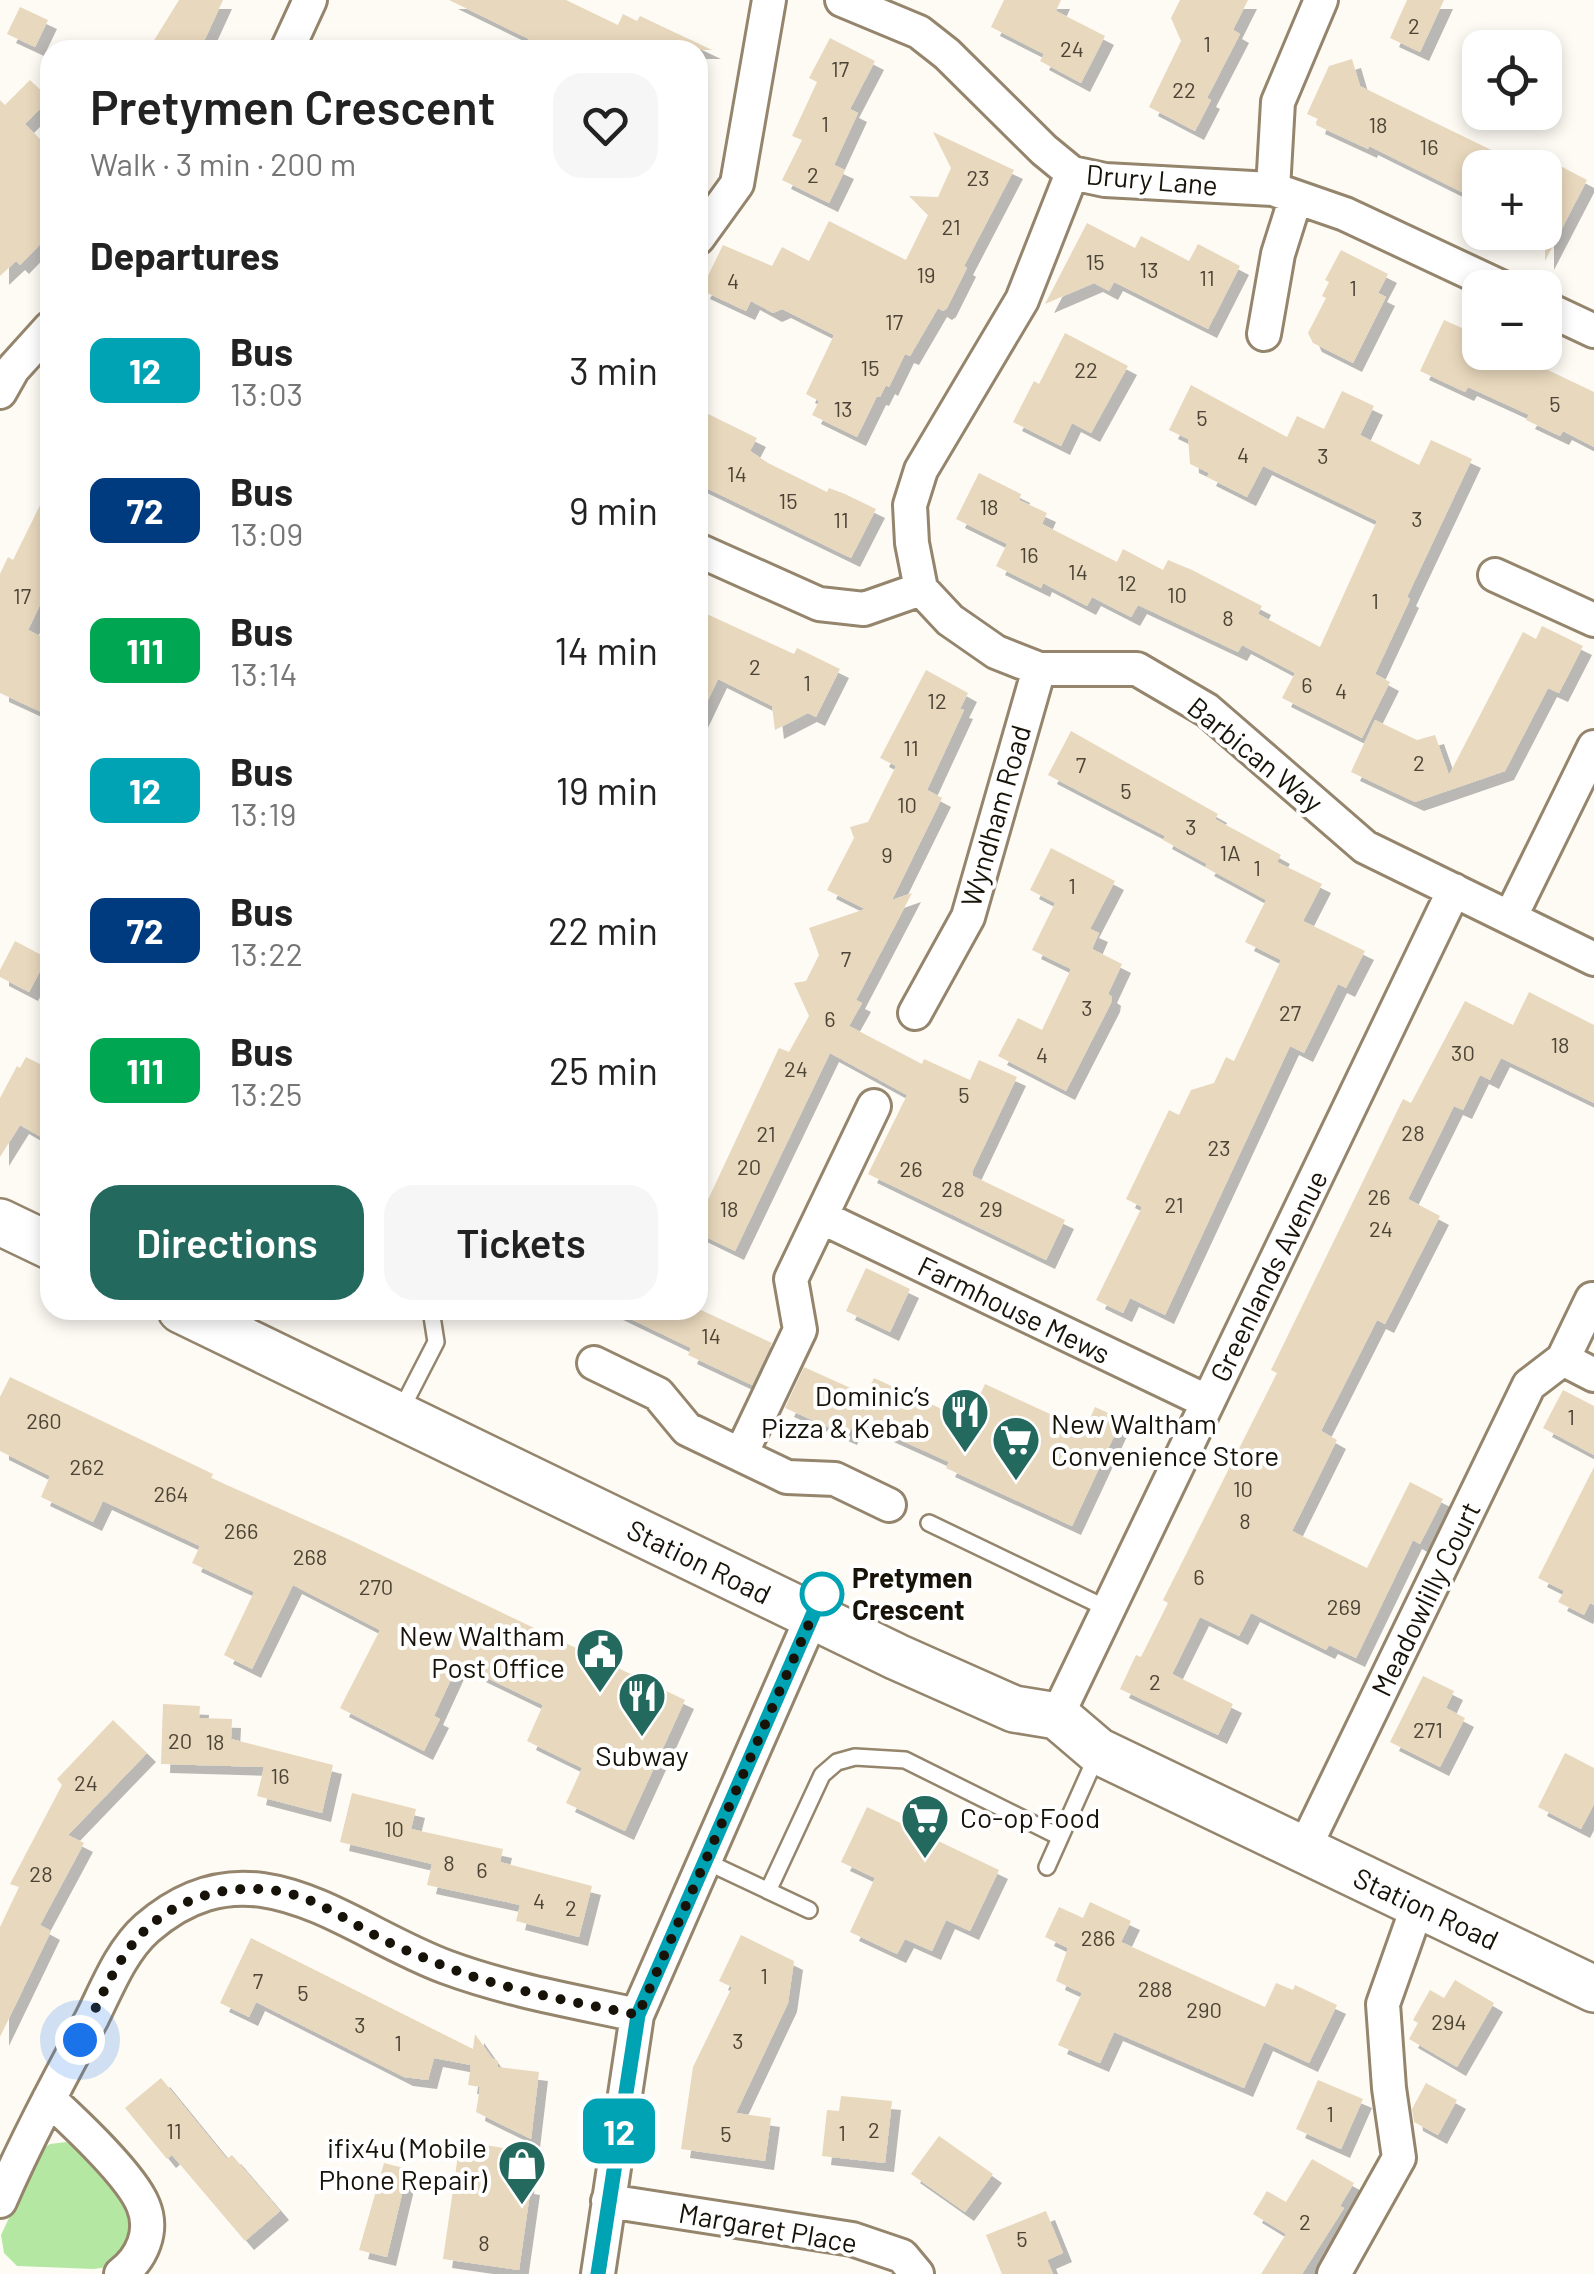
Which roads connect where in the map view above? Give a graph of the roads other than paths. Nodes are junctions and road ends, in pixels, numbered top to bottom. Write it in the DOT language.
graph roads {
  1 [pos="310,0"];
  2 [pos="769,0"];
  3 [pos="842,0"];
  4 [pos="1320,0"];
  5 [pos="292,40"];
  6 [pos="1072,173"];
  7 [pos="1285,193"];
  8 [pos="708,224"];
  9 [pos="1465,270"];
  10 [pos="1562,316"];
  11 [pos="1594,331"];
  12 [pos="1264,334"];
  13 [pos="40,339"];
  14 [pos="0,392"];
  15 [pos="708,554"];
  16 [pos="1495,575"];
  17 [pos="920,590"];
  18 [pos="1594,620"];
  19 [pos="1039,669"];
  20 [pos="1594,747"];
  21 [pos="1454,890"];
  22 [pos="1510,918"];
  23 [pos="1594,958"];
  24 [pos="916,1013"];
  25 [pos="874,1106"];
  26 [pos="821,1217"];
  27 [pos="0,1222"];
  28 [pos="40,1241"];
  29 [pos="1592,1299"];
  30 [pos="201,1320"];
  31 [pos="433,1320"];
  32 [pos="1563,1359"];
  33 [pos="594,1364"];
  34 [pos="1594,1375"];
  35 [pos="1208,1402"];
  36 [pos="398,1416"];
  37 [pos="742,1454"];
  38 [pos="889,1505"];
  39 [pos="929,1523"];
  40 [pos="817,1606"];
  41 [pos="1108,1610"];
  42 [pos="1056,1716"];
  43 [pos="1098,1752"];
  44 [pos="1060,1837"];
  45 [pos="1304,1850"];
  46 [pos="705,1861"];
  47 [pos="1047,1867"];
  48 [pos="768,1891"];
  49 [pos="1418,1905"];
  50 [pos="809,1910"];
  51 [pos="1594,1989"];
  52 [pos="638,2015"];
  53 [pos="49,2098"];
  54 [pos="0,2201"];
  55 [pos="608,2201"];
  56 [pos="121,2274"];
  57 [pos="598,2274"];
  58 [pos="918,2274"];
  59 [pos="1334,2274"];
  1 -- 5 [label="street"];
  2 -- 8 [label="street"];
  3 -- 6 [label="street, Drury Lane"];
  4 -- 7 [label="street"];
  6 -- 7 [label="street, Drury Lane"];
  6 -- 17 [label="street"];
  7 -- 9 [label="street, Drury Lane"];
  7 -- 12 [label="street"];
  10 -- 11 [label="street"];
  13 -- 14 [label="street"];
  15 -- 17 [label="street"];
  16 -- 18 [label="street"];
  17 -- 19 [label="street, Barbican Way"];
  19 -- 21 [label="street, Barbican Way"];
  19 -- 24 [label="street, Wyndham Road"];
  20 -- 22 [label="street"];
  21 -- 22 [label="street, Barbican Way"];
  21 -- 35 [label="street, Greenlands Avenue"];
  22 -- 23 [label="street, Barbican Way"];
  25 -- 26 [label="street"];
  26 -- 35 [label="street, Farmhouse Mews"];
  26 -- 37 [label="street"];
  27 -- 28 [label="main road"];
  29 -- 32 [label="street, Meadowlilly Court"];
  30 -- 36 [label="main road, Station Road"];
  31 -- 36 [label="lane"];
  32 -- 34 [label="street"];
  32 -- 45 [label="street, Meadowlilly Court"];
  33 -- 37 [label="street"];
  35 -- 41 [label="street, Greenlands Avenue"];
  36 -- 40 [label="main road, Station Road"];
  37 -- 38 [label="street"];
  39 -- 41 [label="lane"];
  40 -- 42 [label="main road, Station Road"];
  40 -- 46 [label="street"];
  41 -- 42 [label="street, Greenlands Avenue"];
  42 -- 43 [label="main road, Station Road"];
  43 -- 44 [label="lane"];
  43 -- 45 [label="main road, Station Road"];
  44 -- 47 [label="lane"];
  44 -- 48 [label="lane"];
  45 -- 49 [label="main road, Station Road"];
  46 -- 48 [label="lane"];
  46 -- 52 [label="street"];
  48 -- 50 [label="lane"];
  49 -- 51 [label="main road, Station Road"];
  49 -- 59 [label="street"];
  52 -- 53 [label="street"];
  52 -- 55 [label="street"];
  53 -- 54 [label="street"];
  53 -- 56 [label="street"];
  55 -- 57 [label="street"];
  55 -- 58 [label="street, Margaret Place"];
}
